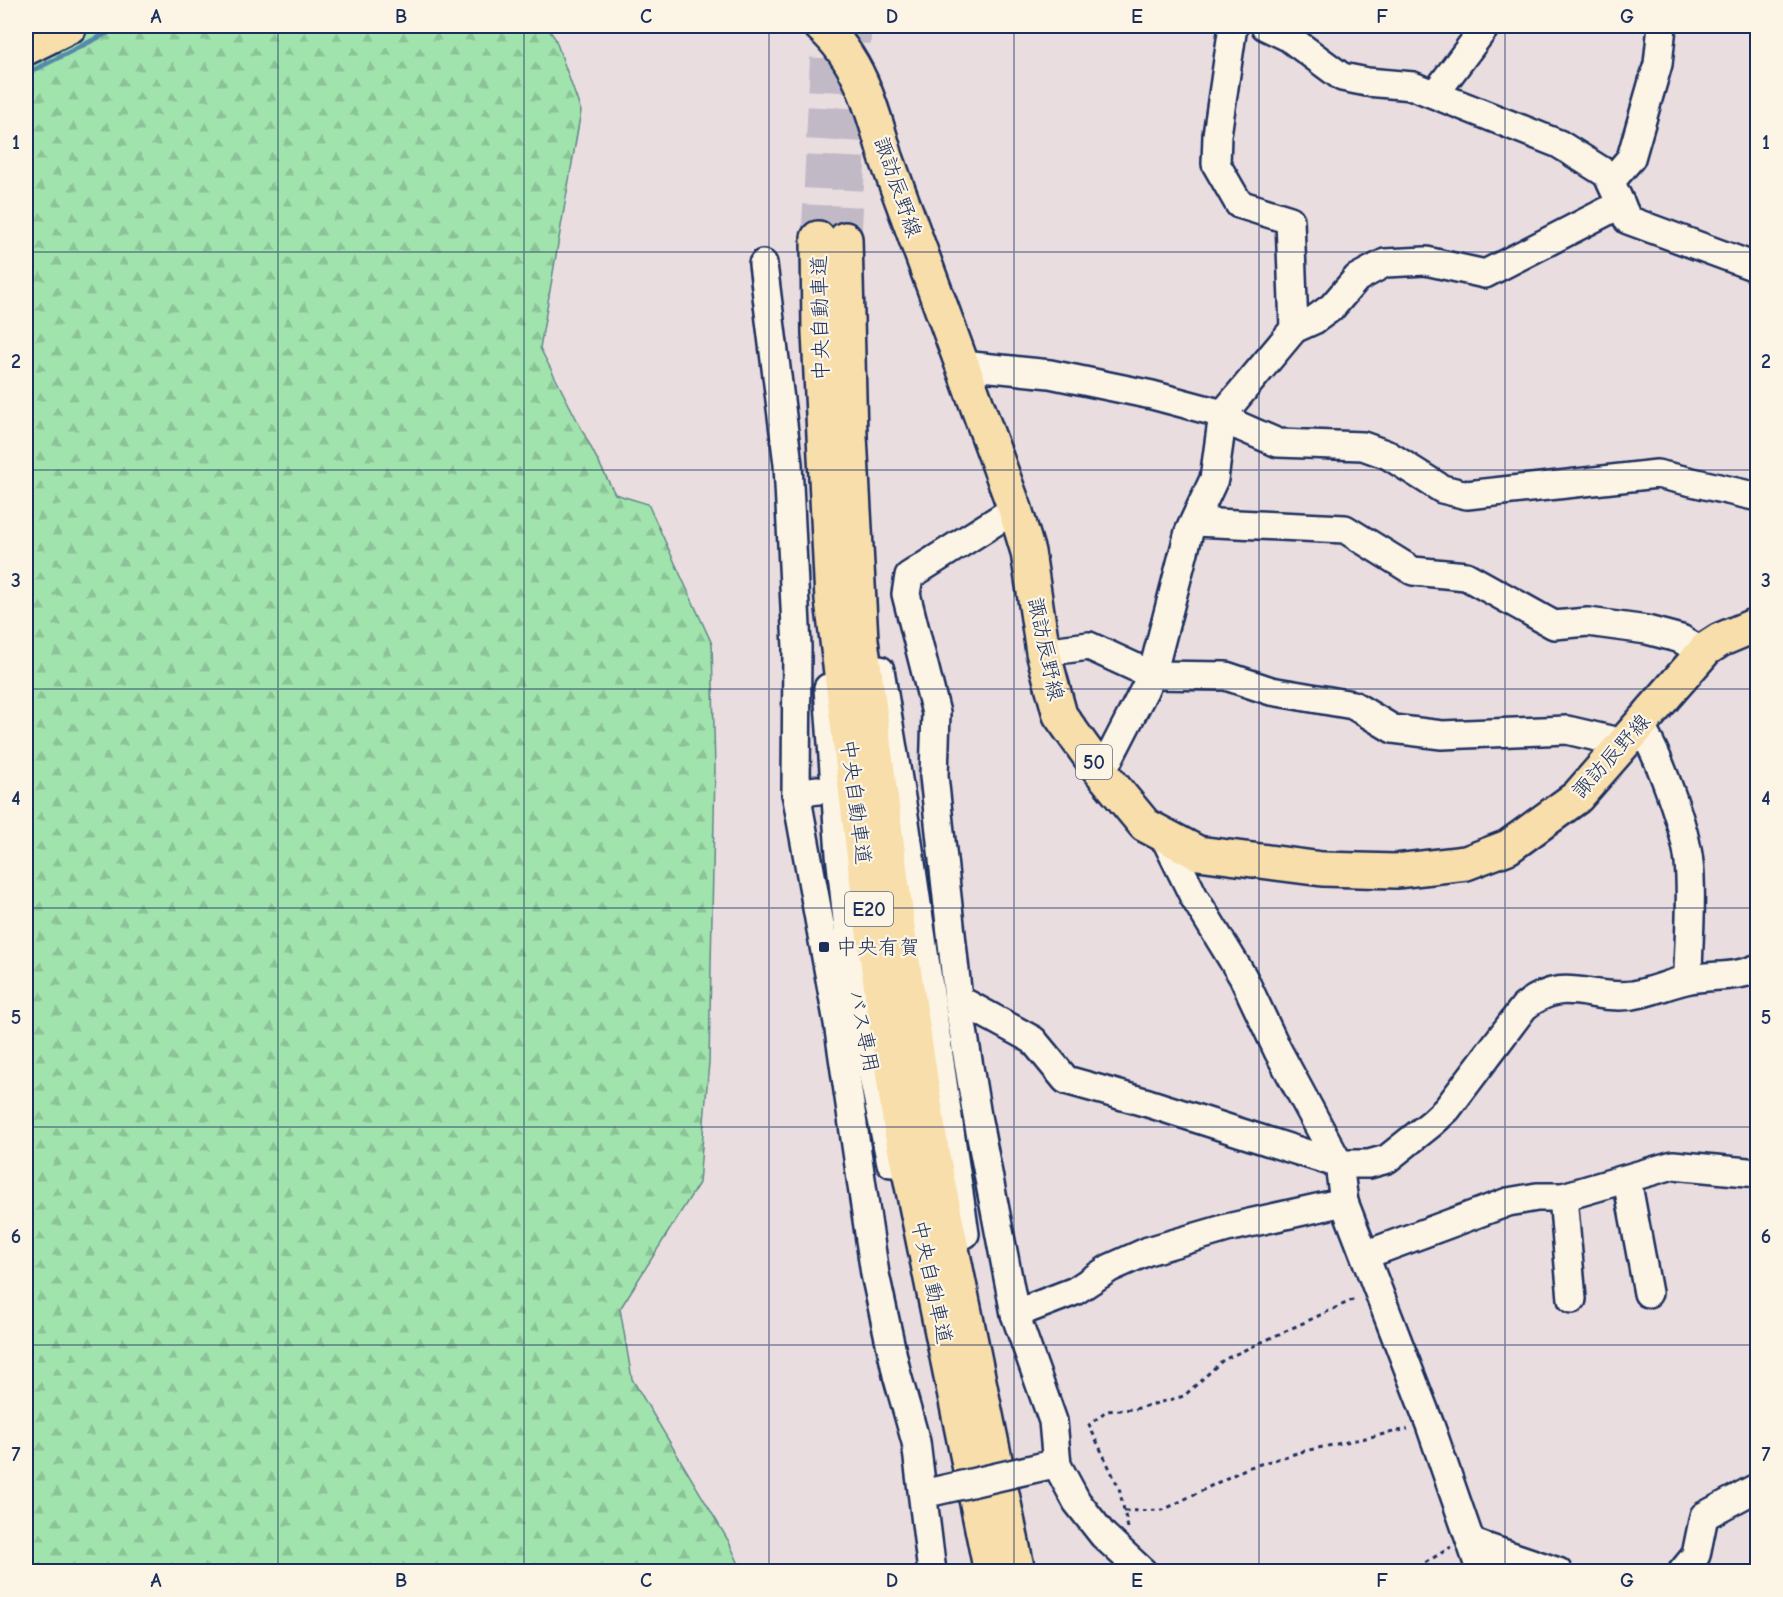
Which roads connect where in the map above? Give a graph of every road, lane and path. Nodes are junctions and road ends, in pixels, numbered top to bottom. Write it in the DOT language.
graph roads {
  1 [pos="70,26"];
  2 [pos="821,26"];
  3 [pos="1233,26"];
  4 [pos="1265,26"];
  5 [pos="1486,26"];
  6 [pos="1662,26"];
  7 [pos="26,48"];
  8 [pos="1435,94"];
  9 [pos="1616,193"];
  10 [pos="763,264"];
  11 [pos="1758,268"];
  12 [pos="1294,329"];
  13 [pos="962,365"];
  14 [pos="1224,414"];
  15 [pos="1758,497"];
  16 [pos="1015,509"];
  17 [pos="1195,522"];
  18 [pos="1758,624"];
  19 [pos="1043,652"];
  20 [pos="1703,653"];
  21 [pos="1152,675"];
  22 [pos="1631,734"];
  23 [pos="1101,772"];
  24 [pos="1163,834"];
  25 [pos="1758,968"];
  26 [pos="1688,979"];
  27 [pos="958,999"];
  28 [pos="1339,1164"];
  29 [pos="1757,1175"];
  30 [pos="1627,1180"];
  31 [pos="1563,1197"];
  32 [pos="1344,1202"];
  33 [pos="1365,1255"];
  34 [pos="1378,1288"];
  35 [pos="1648,1293"];
  36 [pos="1572,1299"];
  37 [pos="1016,1314"];
  38 [pos="1430,1425"];
  39 [pos="1051,1465"];
  40 [pos="1758,1487"];
  41 [pos="930,1493"];
  42 [pos="1124,1511"];
  43 [pos="1472,1540"];
  44 [pos="1134,1564"];
  45 [pos="933,1572"];
  46 [pos="991,1572"];
  47 [pos="1018,1572"];
  48 [pos="1410,1572"];
  49 [pos="1481,1572"];
  50 [pos="1558,1572"];
  51 [pos="1682,1572"];
  1 -- 7 [label="main road"];
  2 -- 13 [label="main road, 諏訪辰野線 / 50"];
  3 -- 12 [label="street"];
  4 -- 8 [label="street"];
  5 -- 8 [label="street"];
  6 -- 9 [label="street"];
  8 -- 9 [label="street"];
  9 -- 11 [label="street"];
  9 -- 12 [label="street"];
  10 -- 41 [label="street"];
  12 -- 14 [label="street"];
  13 -- 14 [label="street"];
  13 -- 16 [label="main road, 諏訪辰野線 / 50"];
  14 -- 15 [label="street"];
  14 -- 17 [label="street"];
  16 -- 19 [label="main road, 諏訪辰野線 / 50"];
  16 -- 27 [label="street"];
  17 -- 20 [label="street"];
  17 -- 21 [label="street"];
  18 -- 20 [label="main road, 諏訪辰野線 / 50"];
  19 -- 21 [label="street"];
  19 -- 23 [label="main road, 諏訪辰野線 / 50"];
  20 -- 22 [label="main road, 諏訪辰野線 / 50"];
  21 -- 22 [label="street"];
  21 -- 23 [label="street"];
  22 -- 24 [label="main road, 諏訪辰野線 / 50"];
  22 -- 26 [label="street"];
  23 -- 24 [label="main road, 諏訪辰野線 / 50"];
  24 -- 28 [label="street"];
  25 -- 26 [label="street"];
  26 -- 28 [label="street"];
  27 -- 28 [label="street"];
  27 -- 37 [label="street"];
  28 -- 32 [label="street"];
  29 -- 30 [label="street"];
  30 -- 31 [label="street"];
  30 -- 35 [label="street"];
  31 -- 33 [label="street"];
  31 -- 36 [label="street"];
  32 -- 33 [label="street"];
  32 -- 37 [label="street"];
  33 -- 34 [label="street"];
  34 -- 38 [label="street"];
  34 -- 42 [label="path"];
  37 -- 39 [label="street"];
  38 -- 42 [label="path"];
  38 -- 43 [label="street"];
  39 -- 41 [label="street, bridge"];
  39 -- 44 [label="street"];
  40 -- 51 [label="street"];
  41 -- 45 [label="street"];
  42 -- 44 [label="path"];
  43 -- 48 [label="path"];
  43 -- 49 [label="street"];
  43 -- 50 [label="street"];
  46 -- 47 [label="main road, 中央自動車道 / E20"];
}
